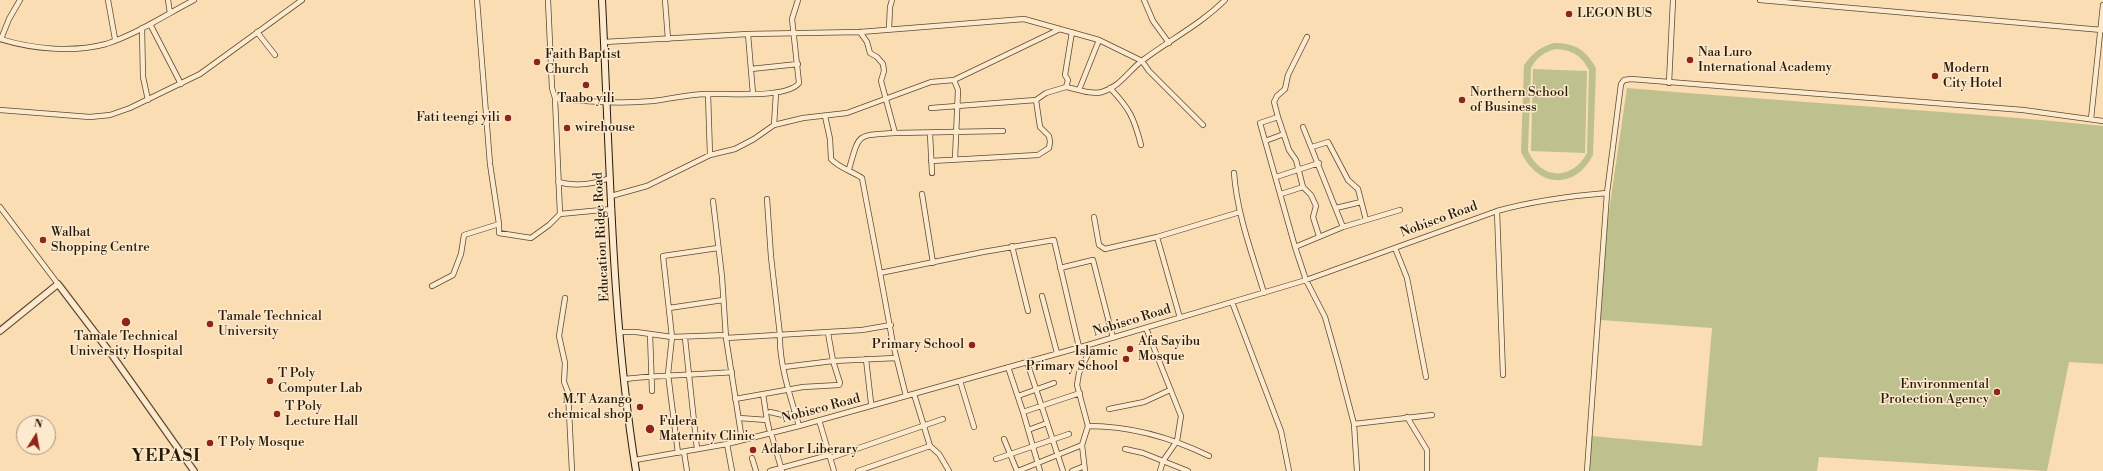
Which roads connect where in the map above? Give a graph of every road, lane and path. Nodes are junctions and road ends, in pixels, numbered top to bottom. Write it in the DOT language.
graph roads {
  1 [pos="20,0"];
  2 [pos="108,0"];
  3 [pos="168,0"];
  4 [pos="194,0"];
  5 [pos="302,0"];
  6 [pos="477,0"];
  7 [pos="548,0"];
  8 [pos="602,0"];
  9 [pos="665,0"];
  10 [pos="798,0"];
  11 [pos="892,0"];
  12 [pos="1144,0"];
  13 [pos="1225,0"];
  14 [pos="1673,0"];
  15 [pos="1760,0"];
  16 [pos="2103,5"];
  17 [pos="170,12"];
  18 [pos="150,24"];
  19 [pos="142,28"];
  20 [pos="889,29"];
  21 [pos="1060,29"];
  22 [pos="2102,30"];
  23 [pos="257,32"];
  24 [pos="860,32"];
  25 [pos="1072,32"];
  26 [pos="748,34"];
  27 [pos="792,35"];
  28 [pos="1308,37"];
  29 [pos="0,39"];
  30 [pos="668,39"];
  31 [pos="115,40"];
  32 [pos="1099,40"];
  33 [pos="604,42"];
  34 [pos="1169,43"];
  35 [pos="275,55"];
  36 [pos="1142,61"];
  37 [pos="798,64"];
  38 [pos="751,68"];
  39 [pos="954,80"];
  40 [pos="1669,83"];
  41 [pos="181,84"];
  42 [pos="1066,87"];
  43 [pos="1110,88"];
  44 [pos="1079,90"];
  45 [pos="776,93"];
  46 [pos="708,94"];
  47 [pos="753,94"];
  48 [pos="555,98"];
  49 [pos="148,100"];
  50 [pos="884,100"];
  51 [pos="1036,100"];
  52 [pos="605,102"];
  53 [pos="957,107"];
  54 [pos="931,108"];
  55 [pos="0,110"];
  56 [pos="825,116"];
  57 [pos="1278,117"];
  58 [pos="2091,119"];
  59 [pos="2103,121"];
  60 [pos="774,125"];
  61 [pos="1203,125"];
  62 [pos="1304,127"];
  63 [pos="1003,131"];
  64 [pos="895,133"];
  65 [pos="957,133"];
  66 [pos="930,134"];
  67 [pos="1284,134"];
  68 [pos="1265,141"];
  69 [pos="1141,145"];
  70 [pos="1312,147"];
  71 [pos="710,155"];
  72 [pos="955,159"];
  73 [pos="932,161"];
  74 [pos="1318,163"];
  75 [pos="849,169"];
  76 [pos="1298,170"];
  77 [pos="932,173"];
  78 [pos="1234,173"];
  79 [pos="1276,177"];
  80 [pos="610,178"];
  81 [pos="558,182"];
  82 [pos="1303,187"];
  83 [pos="1607,193"];
  84 [pos="922,194"];
  85 [pos="1281,194"];
  86 [pos="611,196"];
  87 [pos="767,199"];
  88 [pos="713,201"];
  89 [pos="1361,202"];
  90 [pos="1336,208"];
  91 [pos="612,209"];
  92 [pos="1,210"];
  93 [pos="1400,210"];
  94 [pos="1497,211"];
  95 [pos="1240,212"];
  96 [pos="560,214"];
  97 [pos="1094,217"];
  98 [pos="1366,220"];
  99 [pos="499,224"];
  100 [pos="1343,227"];
  101 [pos="1319,236"];
  102 [pos="1157,237"];
  103 [pos="1012,246"];
  104 [pos="1295,247"];
  105 [pos="718,248"];
  106 [pos="1395,248"];
  107 [pos="933,263"];
  108 [pos="1060,268"];
  109 [pos="880,273"];
  110 [pos="1306,280"];
  111 [pos="58,284"];
  112 [pos="432,286"];
  113 [pos="1264,292"];
  114 [pos="1042,296"];
  115 [pos="565,298"];
  116 [pos="723,300"];
  117 [pos="1232,302"];
  118 [pos="669,308"];
  119 [pos="1028,311"];
  120 [pos="1180,318"];
  121 [pos="891,325"];
  122 [pos="1146,328"];
  123 [pos="0,331"];
  124 [pos="619,332"];
  125 [pos="828,333"];
  126 [pos="650,334"];
  127 [pos="780,336"];
  128 [pos="672,337"];
  129 [pos="726,337"];
  130 [pos="685,338"];
  131 [pos="1113,338"];
  132 [pos="1088,345"];
  133 [pos="1078,347"];
  134 [pos="1057,353"];
  135 [pos="896,358"];
  136 [pos="866,359"];
  137 [pos="833,361"];
  138 [pos="1027,362"];
  139 [pos="784,367"];
  140 [pos="1008,367"];
  141 [pos="732,372"];
  142 [pos="668,374"];
  143 [pos="689,375"];
  144 [pos="1503,375"];
  145 [pos="651,376"];
  146 [pos="1426,377"];
  147 [pos="624,379"];
  148 [pos="960,381"];
  149 [pos="1054,383"];
  150 [pos="1036,389"];
  151 [pos="788,390"];
  152 [pos="1170,390"];
  153 [pos="652,392"];
  154 [pos="763,394"];
  155 [pos="914,394"];
  156 [pos="1080,394"];
  157 [pos="906,396"];
  158 [pos="1018,396"];
  159 [pos="735,399"];
  160 [pos="871,403"];
  161 [pos="1042,407"];
  162 [pos="1109,409"];
  163 [pos="770,412"];
  164 [pos="1023,412"];
  165 [pos="794,414"];
  166 [pos="1432,415"];
  167 [pos="739,418"];
  168 [pos="1408,418"];
  169 [pos="943,419"];
  170 [pos="767,420"];
  171 [pos="819,420"];
  172 [pos="1048,423"];
  173 [pos="1354,424"];
  174 [pos="799,426"];
  175 [pos="924,426"];
  176 [pos="1088,426"];
  177 [pos="974,427"];
  178 [pos="1028,430"];
  179 [pos="770,431"];
  180 [pos="1069,434"];
  181 [pos="1004,439"];
  182 [pos="1053,439"];
  183 [pos="742,440"];
  184 [pos="1177,441"];
  185 [pos="727,444"];
  186 [pos="1033,445"];
  187 [pos="1082,445"];
  188 [pos="930,446"];
  189 [pos="697,449"];
  190 [pos="1125,449"];
  191 [pos="684,452"];
  192 [pos="678,453"];
  193 [pos="1011,454"];
  194 [pos="1058,456"];
  195 [pos="1209,456"];
  196 [pos="830,457"];
  197 [pos="752,458"];
  198 [pos="996,459"];
  199 [pos="635,460"];
  200 [pos="1163,461"];
  201 [pos="1037,463"];
  202 [pos="782,469"];
  203 [pos="1083,469"];
  204 [pos="194,471"];
  205 [pos="572,471"];
  206 [pos="636,471"];
  207 [pos="687,471"];
  208 [pos="732,471"];
  209 [pos="756,471"];
  210 [pos="770,471"];
  211 [pos="834,471"];
  212 [pos="858,471"];
  213 [pos="949,471"];
  214 [pos="1018,471"];
  215 [pos="1040,471"];
  216 [pos="1063,471"];
  217 [pos="1072,471"];
  218 [pos="1160,471"];
  219 [pos="1188,471"];
  220 [pos="1289,471"];
  221 [pos="1357,471"];
  222 [pos="1427,471"];
  223 [pos="1587,471"];
  1 -- 29 [label="street"];
  2 -- 31 [label="street"];
  3 -- 17 [label="street"];
  4 -- 17 [label="street"];
  5 -- 23 [label="street"];
  6 -- 99 [label="street"];
  7 -- 48 [label="street"];
  8 -- 33 [label="main road, Education Ridge Road"];
  9 -- 30 [label="street"];
  10 -- 27 [label="street"];
  11 -- 20 [label="street"];
  12 -- 34 [label="street"];
  13 -- 34 [label="street"];
  14 -- 40 [label="street"];
  15 -- 22 [label="street"];
  16 -- 22 [label="street"];
  17 -- 18 [label="street"];
  18 -- 19 [label="street"];
  18 -- 41 [label="street"];
  19 -- 31 [label="street"];
  19 -- 49 [label="street"];
  20 -- 21 [label="street"];
  20 -- 24 [label="street"];
  21 -- 25 [label="street"];
  21 -- 39 [label="street"];
  22 -- 58 [label="street"];
  23 -- 35 [label="street"];
  23 -- 41 [label="street"];
  24 -- 27 [label="street"];
  24 -- 50 [label="street"];
  25 -- 32 [label="street"];
  25 -- 42 [label="street"];
  26 -- 27 [label="street"];
  26 -- 30 [label="street"];
  26 -- 38 [label="street"];
  27 -- 37 [label="street"];
  28 -- 57 [label="street"];
  29 -- 31 [label="street"];
  30 -- 33 [label="street"];
  32 -- 36 [label="street"];
  32 -- 44 [label="street"];
  33 -- 52 [label="main road, Education Ridge Road"];
  34 -- 36 [label="street"];
  36 -- 43 [label="street"];
  36 -- 61 [label="street"];
  37 -- 38 [label="street"];
  37 -- 45 [label="street"];
  38 -- 47 [label="street"];
  39 -- 50 [label="street"];
  39 -- 53 [label="street"];
  40 -- 58 [label="street"];
  40 -- 83 [label="street"];
  41 -- 49 [label="street"];
  42 -- 44 [label="street"];
  42 -- 51 [label="street"];
  43 -- 44 [label="street"];
  43 -- 69 [label="street"];
  45 -- 47 [label="street"];
  45 -- 60 [label="street"];
  46 -- 47 [label="street"];
  46 -- 52 [label="street"];
  46 -- 71 [label="street"];
  48 -- 52 [label="street"];
  48 -- 81 [label="street"];
  49 -- 55 [label="street"];
  50 -- 56 [label="street"];
  50 -- 64 [label="street"];
  51 -- 53 [label="street"];
  51 -- 72 [label="street"];
  52 -- 80 [label="main road, Education Ridge Road"];
  53 -- 54 [label="street"];
  53 -- 65 [label="street"];
  56 -- 60 [label="street"];
  56 -- 75 [label="street"];
  57 -- 67 [label="street"];
  57 -- 68 [label="street"];
  58 -- 59 [label="street"];
  60 -- 71 [label="street"];
  62 -- 70 [label="street"];
  63 -- 65 [label="street"];
  64 -- 66 [label="street"];
  64 -- 75 [label="street"];
  65 -- 66 [label="street"];
  65 -- 72 [label="street"];
  66 -- 73 [label="street"];
  67 -- 68 [label="street"];
  67 -- 76 [label="street"];
  68 -- 79 [label="street"];
  70 -- 74 [label="street"];
  70 -- 89 [label="street"];
  71 -- 86 [label="street"];
  72 -- 73 [label="street"];
  73 -- 77 [label="street"];
  74 -- 76 [label="street"];
  74 -- 90 [label="street"];
  75 -- 109 [label="street"];
  76 -- 79 [label="street"];
  76 -- 82 [label="street"];
  78 -- 95 [label="street"];
  79 -- 85 [label="street"];
  80 -- 81 [label="street"];
  80 -- 86 [label="main road, Education Ridge Road"];
  81 -- 96 [label="street"];
  82 -- 85 [label="street"];
  82 -- 101 [label="street"];
  83 -- 94 [label="street, Nobisco Road"];
  83 -- 223 [label="street"];
  84 -- 107 [label="street"];
  85 -- 104 [label="street"];
  86 -- 91 [label="main road, Education Ridge Road"];
  87 -- 127 [label="street"];
  88 -- 105 [label="street"];
  89 -- 90 [label="street"];
  89 -- 98 [label="street"];
  90 -- 100 [label="street"];
  91 -- 96 [label="street"];
  91 -- 124 [label="main road, Education Ridge Road"];
  92 -- 111 [label="street"];
  93 -- 98 [label="street"];
  94 -- 106 [label="street, Nobisco Road"];
  94 -- 144 [label="street"];
  95 -- 102 [label="street"];
  95 -- 113 [label="street"];
  96 -- 99 [label="street"];
  97 -- 102 [label="street"];
  98 -- 100 [label="street"];
  99 -- 112 [label="street"];
  100 -- 101 [label="street"];
  101 -- 104 [label="street"];
  102 -- 120 [label="street"];
  103 -- 107 [label="street"];
  103 -- 108 [label="street"];
  103 -- 119 [label="street"];
  104 -- 110 [label="street"];
  105 -- 116 [label="street"];
  105 -- 118 [label="street"];
  106 -- 110 [label="street, Nobisco Road"];
  106 -- 146 [label="street"];
  107 -- 109 [label="street"];
  108 -- 131 [label="street"];
  108 -- 133 [label="street"];
  109 -- 121 [label="street"];
  110 -- 113 [label="street, Nobisco Road"];
  110 -- 173 [label="street"];
  111 -- 123 [label="street"];
  111 -- 204 [label="street"];
  113 -- 117 [label="street, Nobisco Road"];
  114 -- 134 [label="street"];
  115 -- 205 [label="street"];
  116 -- 118 [label="street"];
  116 -- 129 [label="street"];
  117 -- 120 [label="street, Nobisco Road"];
  117 -- 220 [label="street"];
  118 -- 128 [label="street"];
  120 -- 122 [label="street, Nobisco Road"];
  121 -- 125 [label="street"];
  121 -- 135 [label="street"];
  122 -- 131 [label="street, Nobisco Road"];
  122 -- 152 [label="street"];
  124 -- 126 [label="street"];
  124 -- 147 [label="main road, Education Ridge Road"];
  125 -- 127 [label="street"];
  125 -- 137 [label="street"];
  126 -- 128 [label="street"];
  126 -- 145 [label="street"];
  127 -- 129 [label="street"];
  127 -- 139 [label="street"];
  128 -- 130 [label="street"];
  128 -- 142 [label="street"];
  129 -- 130 [label="street"];
  129 -- 141 [label="street"];
  130 -- 143 [label="street"];
  131 -- 132 [label="street, Nobisco Road"];
  132 -- 133 [label="street, Nobisco Road"];
  132 -- 156 [label="street"];
  133 -- 134 [label="street, Nobisco Road"];
  134 -- 138 [label="street, Nobisco Road"];
  135 -- 136 [label="street"];
  135 -- 157 [label="street"];
  136 -- 137 [label="street"];
  136 -- 160 [label="street"];
  137 -- 139 [label="street"];
  137 -- 151 [label="street"];
  138 -- 140 [label="street, Nobisco Road"];
  138 -- 150 [label="street"];
  139 -- 151 [label="street"];
  140 -- 148 [label="street, Nobisco Road"];
  140 -- 158 [label="street"];
  141 -- 143 [label="street"];
  141 -- 159 [label="street"];
  142 -- 143 [label="street"];
  142 -- 145 [label="street"];
  142 -- 192 [label="street"];
  143 -- 189 [label="street"];
  145 -- 147 [label="street"];
  145 -- 153 [label="street"];
  147 -- 199 [label="main road, Education Ridge Road"];
  148 -- 155 [label="street, Nobisco Road"];
  148 -- 177 [label="street"];
  149 -- 150 [label="street"];
  150 -- 158 [label="street"];
  150 -- 161 [label="street"];
  151 -- 154 [label="street"];
  151 -- 165 [label="street"];
  152 -- 162 [label="street"];
  152 -- 184 [label="street"];
  154 -- 159 [label="street"];
  154 -- 170 [label="street"];
  155 -- 157 [label="street, Nobisco Road"];
  155 -- 175 [label="street"];
  156 -- 161 [label="street"];
  156 -- 176 [label="street"];
  157 -- 171 [label="street, Nobisco Road"];
  158 -- 164 [label="street"];
  159 -- 167 [label="street"];
  161 -- 164 [label="street"];
  161 -- 172 [label="street"];
  163 -- 165 [label="street"];
  164 -- 178 [label="street"];
  165 -- 174 [label="street"];
  166 -- 168 [label="street"];
  167 -- 170 [label="street"];
  167 -- 183 [label="street"];
  168 -- 173 [label="street"];
  168 -- 222 [label="street"];
  169 -- 175 [label="street"];
  170 -- 179 [label="street"];
  171 -- 174 [label="street, Nobisco Road"];
  171 -- 196 [label="street"];
  172 -- 178 [label="street"];
  172 -- 182 [label="street"];
  173 -- 221 [label="street"];
  174 -- 179 [label="street, Nobisco Road"];
  175 -- 188 [label="street"];
  175 -- 196 [label="street"];
  176 -- 184 [label="street"];
  176 -- 187 [label="street"];
  178 -- 186 [label="street"];
  179 -- 183 [label="street, Nobisco Road"];
  179 -- 202 [label="street"];
  180 -- 182 [label="street"];
  181 -- 193 [label="street"];
  182 -- 186 [label="street"];
  182 -- 194 [label="street"];
  183 -- 185 [label="street, Nobisco Road"];
  184 -- 195 [label="street"];
  184 -- 200 [label="street"];
  185 -- 189 [label="street, Nobisco Road"];
  185 -- 208 [label="street"];
  186 -- 193 [label="street"];
  186 -- 201 [label="street"];
  187 -- 194 [label="street"];
  187 -- 203 [label="street"];
  188 -- 212 [label="street"];
  188 -- 213 [label="street"];
  189 -- 191 [label="street, Nobisco Road"];
  190 -- 200 [label="street"];
  191 -- 192 [label="street, Nobisco Road"];
  191 -- 207 [label="street"];
  192 -- 199 [label="street, Nobisco Road"];
  193 -- 198 [label="street"];
  193 -- 214 [label="street"];
  194 -- 201 [label="street"];
  194 -- 216 [label="street"];
  196 -- 202 [label="street"];
  196 -- 211 [label="street"];
  197 -- 209 [label="street"];
  199 -- 206 [label="main road, Education Ridge Road"];
  200 -- 218 [label="street"];
  200 -- 219 [label="street"];
  201 -- 214 [label="street"];
  201 -- 215 [label="street"];
  202 -- 210 [label="street"];
  203 -- 217 [label="street"];
}
